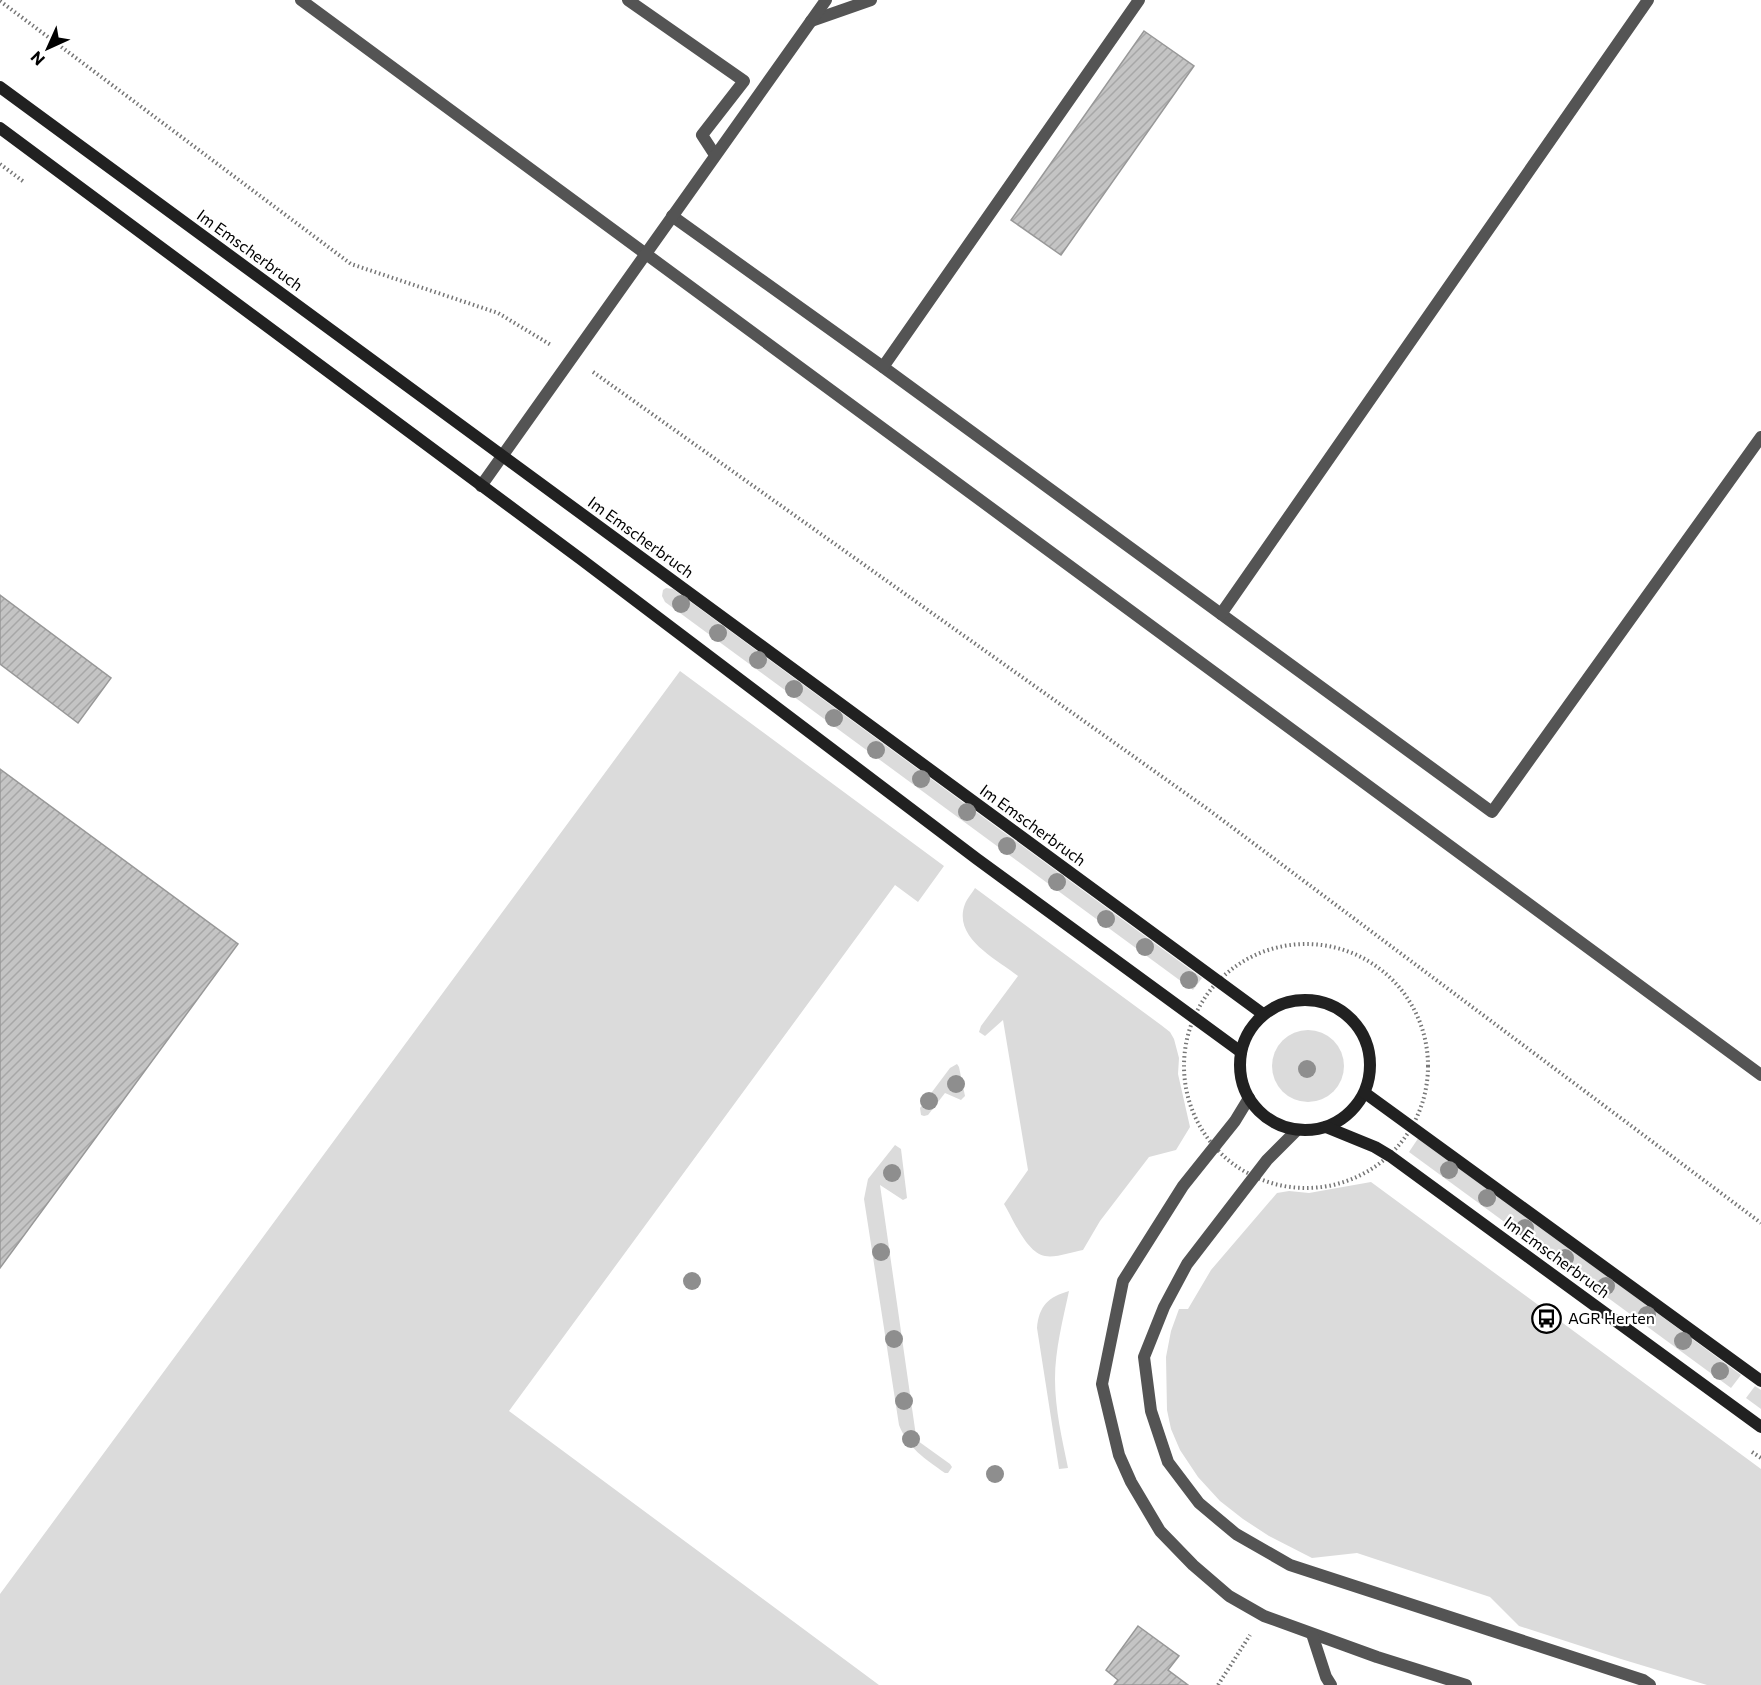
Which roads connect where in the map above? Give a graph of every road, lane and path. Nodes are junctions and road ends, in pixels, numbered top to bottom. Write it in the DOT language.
graph roads {
  1 [pos="301,0"];
  2 [pos="628,0"];
  3 [pos="826,0"];
  4 [pos="871,0"];
  5 [pos="1139,0"];
  6 [pos="1648,0"];
  7 [pos="0,1"];
  8 [pos="811,21"];
  9 [pos="0,87"];
  10 [pos="0,128"];
  11 [pos="715,154"];
  12 [pos="672,216"];
  13 [pos="646,253"];
  14 [pos="572,358"];
  15 [pos="883,367"];
  16 [pos="1761,437"];
  17 [pos="502,456"];
  18 [pos="481,486"];
  19 [pos="1221,615"];
  20 [pos="1217,981"];
  21 [pos="1263,1014"];
  22 [pos="1194,1017"];
  23 [pos="1240,1052"];
  24 [pos="1761,1075"];
  25 [pos="1365,1093"];
  26 [pos="1249,1098"];
  27 [pos="1326,1127"];
  28 [pos="1412,1128"];
  29 [pos="1297,1130"];
  30 [pos="1214,1147"];
  31 [pos="1390,1156"];
  32 [pos="1254,1177"];
  33 [pos="1761,1223"];
  34 [pos="1761,1381"];
  35 [pos="1761,1427"];
  36 [pos="1264,1616"];
  37 [pos="1312,1634"];
  38 [pos="1218,1685"];
  39 [pos="1331,1685"];
  40 [pos="1466,1685"];
  41 [pos="1650,1685"];
  1 -- 13 [label="lane"];
  2 -- 11 [label="lane"];
  3 -- 8 [label="lane"];
  4 -- 8 [label="lane"];
  5 -- 15 [label="lane"];
  6 -- 19 [label="lane"];
  7 -- 14 [label="path"];
  8 -- 11 [label="lane"];
  9 -- 17 [label="main road, Im Emscherbruch"];
  10 -- 18 [label="main road"];
  11 -- 12 [label="lane"];
  12 -- 13 [label="lane"];
  12 -- 15 [label="lane"];
  13 -- 14 [label="lane"];
  13 -- 24 [label="lane"];
  14 -- 17 [label="lane"];
  14 -- 33 [label="path"];
  15 -- 19 [label="lane"];
  16 -- 19 [label="lane"];
  17 -- 18 [label="lane"];
  17 -- 20 [label="main road, Im Emscherbruch"];
  18 -- 22 [label="main road"];
  20 -- 21 [label="main road, Im Emscherbruch"];
  20 -- 22 [label="path"];
  20 -- 28 [label="path"];
  21 -- 23 [label="main road, Im Emscherbruch"];
  21 -- 25 [label="main road, Im Emscherbruch"];
  22 -- 23 [label="main road"];
  22 -- 30 [label="path"];
  23 -- 26 [label="main road, Im Emscherbruch"];
  25 -- 27 [label="main road, Im Emscherbruch"];
  25 -- 28 [label="main road, Im Emscherbruch"];
  26 -- 29 [label="main road, Im Emscherbruch"];
  26 -- 30 [label="lane"];
  27 -- 29 [label="main road, Im Emscherbruch"];
  27 -- 31 [label="main road, Im Emscherbruch"];
  28 -- 31 [label="path"];
  28 -- 34 [label="main road, Im Emscherbruch"];
  29 -- 32 [label="lane"];
  30 -- 32 [label="path"];
  30 -- 36 [label="lane"];
  31 -- 32 [label="path"];
  31 -- 35 [label="main road, Im Emscherbruch"];
  32 -- 41 [label="lane"];
  36 -- 37 [label="lane"];
  36 -- 38 [label="path"];
  37 -- 39 [label="lane"];
  37 -- 40 [label="lane"];
}
